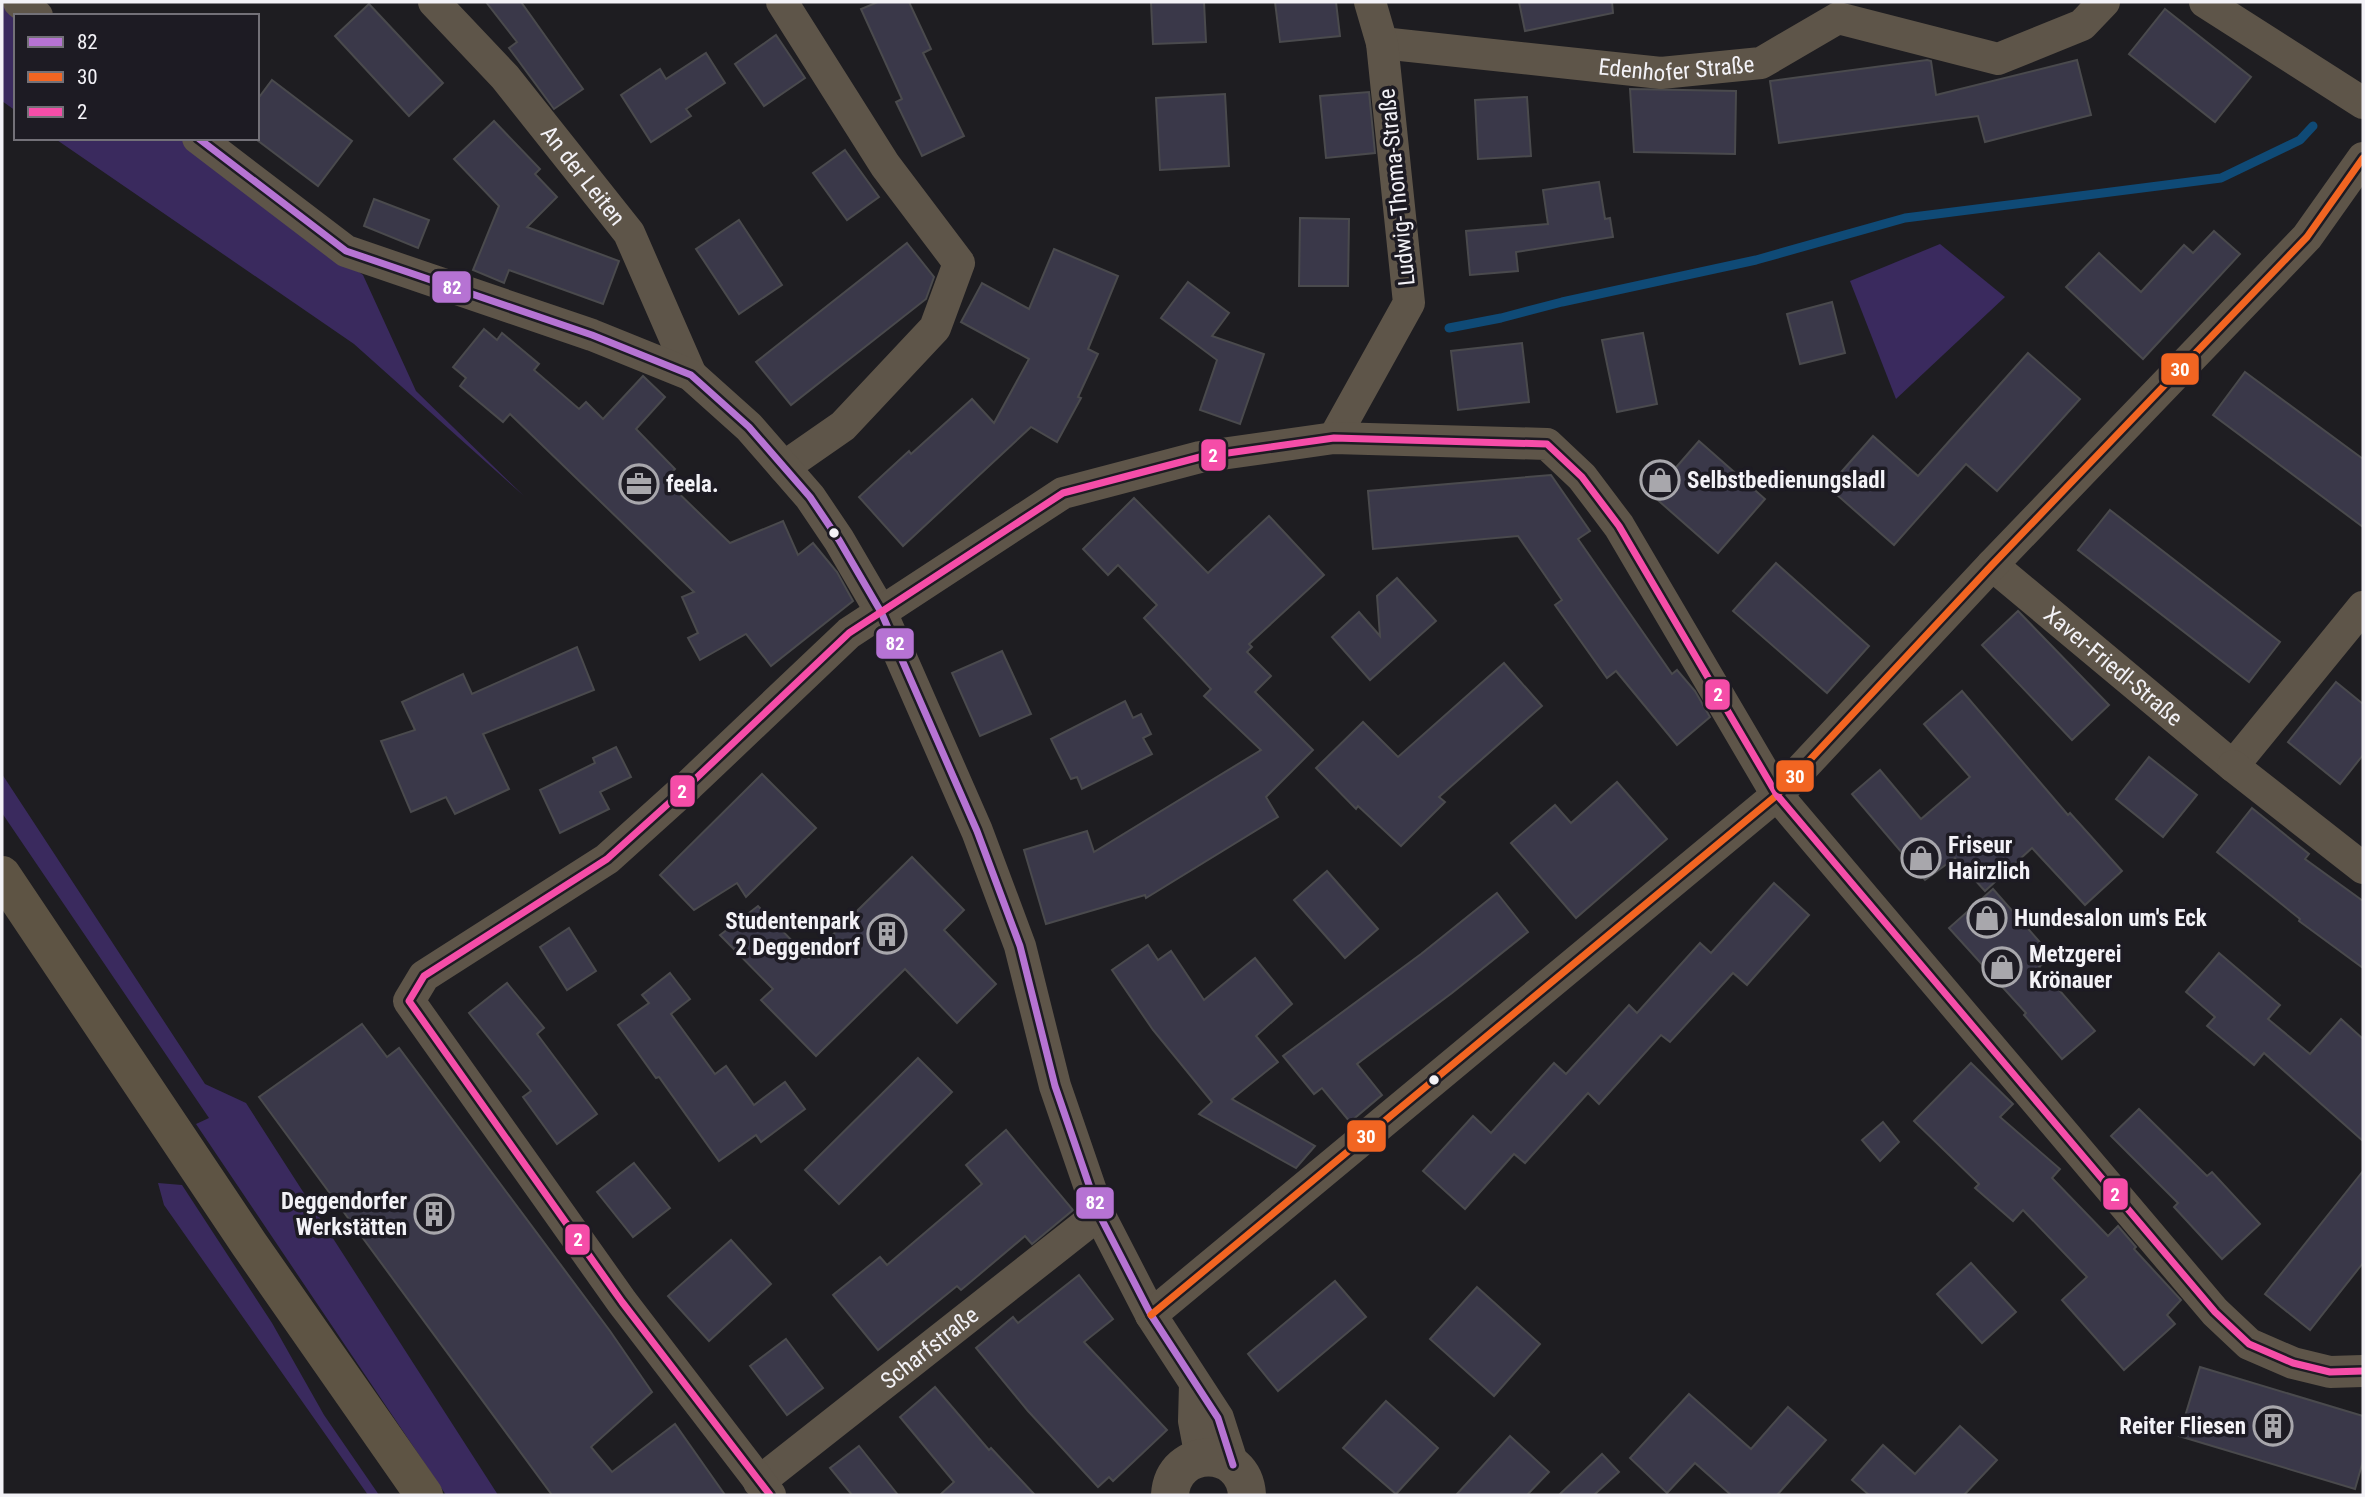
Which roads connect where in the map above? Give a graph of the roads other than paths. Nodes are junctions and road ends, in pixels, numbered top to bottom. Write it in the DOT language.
graph roads {
  1 [pos="19,2"];
  2 [pos="434,2"];
  3 [pos="782,2"];
  4 [pos="1370,2"];
  5 [pos="2104,2"];
  6 [pos="2205,2"];
  7 [pos="34,14"];
  8 [pos="1382,43"];
  9 [pos="2363,103"];
  10 [pos="201,140"];
  11 [pos="2363,158"];
  12 [pos="691,375"];
  13 [pos="1334,438"];
  14 [pos="784,467"];
  15 [pos="1992,565"];
  16 [pos="881,612"];
  17 [pos="2358,622"];
  18 [pos="2233,766"];
  19 [pos="1777,795"];
  20 [pos="2363,868"];
  21 [pos="2,875"];
  22 [pos="1099,1214"];
  23 [pos="1151,1315"];
  24 [pos="2363,1371"];
  25 [pos="1239,1481"];
  26 [pos="764,1488"];
  27 [pos="424,1495"];
  28 [pos="1170,1495"];
  1 -- 7 [label="street"];
  2 -- 12 [label="street, An der Leiten"];
  3 -- 14 [label="street"];
  4 -- 8 [label="street, Ludwig-Thoma-Straße"];
  5 -- 8 [label="street, Edenhofer Straße"];
  6 -- 9 [label="street"];
  8 -- 13 [label="street, Ludwig-Thoma-Straße"];
  10 -- 12 [label="street"];
  11 -- 15 [label="street"];
  12 -- 14 [label="street"];
  13 -- 16 [label="street"];
  13 -- 19 [label="street"];
  14 -- 16 [label="street"];
  15 -- 18 [label="street, Xaver-Friedl-Straße"];
  15 -- 19 [label="street"];
  16 -- 22 [label="street"];
  16 -- 26 [label="street"];
  17 -- 18 [label="street"];
  18 -- 20 [label="street, Xaver-Friedl-Straße"];
  19 -- 23 [label="street"];
  19 -- 24 [label="street"];
  21 -- 27 [label="main road"];
  22 -- 23 [label="street"];
  22 -- 26 [label="street, Scharfstraße"];
  23 -- 25 [label="street"];
  25 -- 28 [label="street"];
}
